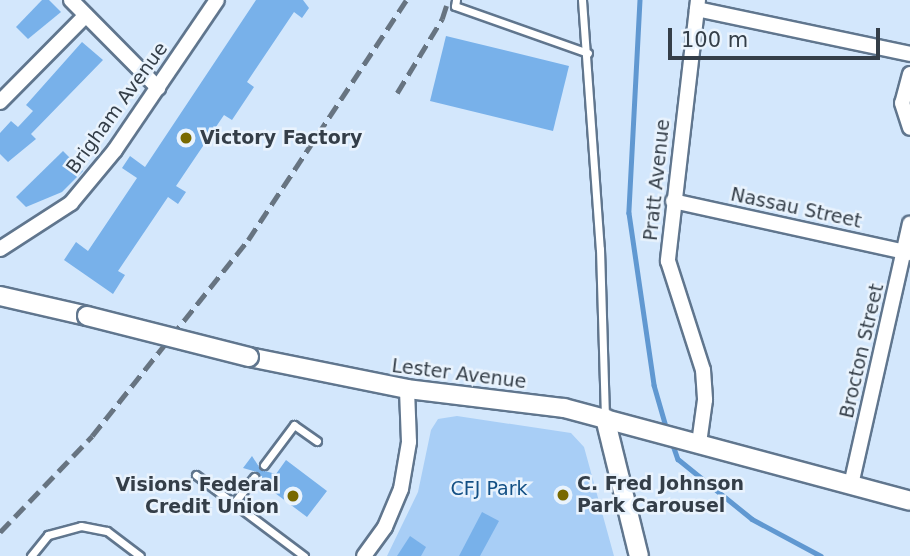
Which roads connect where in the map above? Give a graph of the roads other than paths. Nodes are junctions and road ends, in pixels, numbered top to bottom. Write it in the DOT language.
graph roads {
  1 [pos="71,0"];
  2 [pos="217,0"];
  3 [pos="456,0"];
  4 [pos="582,0"];
  5 [pos="697,4"];
  6 [pos="86,15"];
  7 [pos="588,53"];
  8 [pos="910,54"];
  9 [pos="910,74"];
  10 [pos="158,88"];
  11 [pos="0,102"];
  12 [pos="910,128"];
  13 [pos="673,201"];
  14 [pos="910,224"];
  15 [pos="0,249"];
  16 [pos="907,252"];
  17 [pos="0,296"];
  18 [pos="407,390"];
  19 [pos="605,418"];
  20 [pos="317,441"];
  21 [pos="694,442"];
  22 [pos="264,465"];
  23 [pos="196,475"];
  24 [pos="254,477"];
  25 [pos="851,485"];
  26 [pos="910,501"];
  27 [pos="234,503"];
  28 [pos="31,556"];
  29 [pos="140,556"];
  30 [pos="304,556"];
  31 [pos="364,556"];
  32 [pos="639,556"];
  1 -- 6 [label="street"];
  2 -- 10 [label="street, Brigham Avenue"];
  3 -- 7 [label="lane"];
  4 -- 7 [label="lane"];
  5 -- 8 [label="street"];
  5 -- 13 [label="street, Pratt Avenue"];
  6 -- 10 [label="street"];
  6 -- 11 [label="street"];
  7 -- 19 [label="lane"];
  9 -- 12 [label="street"];
  10 -- 15 [label="street, Brigham Avenue"];
  13 -- 16 [label="street, Nassau Street"];
  13 -- 21 [label="street, Pratt Avenue"];
  14 -- 16 [label="street, Brocton Street"];
  16 -- 25 [label="street, Brocton Street"];
  17 -- 18 [label="street, Lester Avenue, bridge"];
  18 -- 19 [label="street, Lester Avenue"];
  18 -- 31 [label="street"];
  19 -- 21 [label="street, Lester Avenue"];
  19 -- 32 [label="street"];
  20 -- 22 [label="lane"];
  21 -- 25 [label="street, Lester Avenue"];
  23 -- 27 [label="lane"];
  24 -- 27 [label="lane"];
  25 -- 26 [label="street, Lester Avenue"];
  27 -- 30 [label="lane"];
  28 -- 29 [label="lane"];
}
